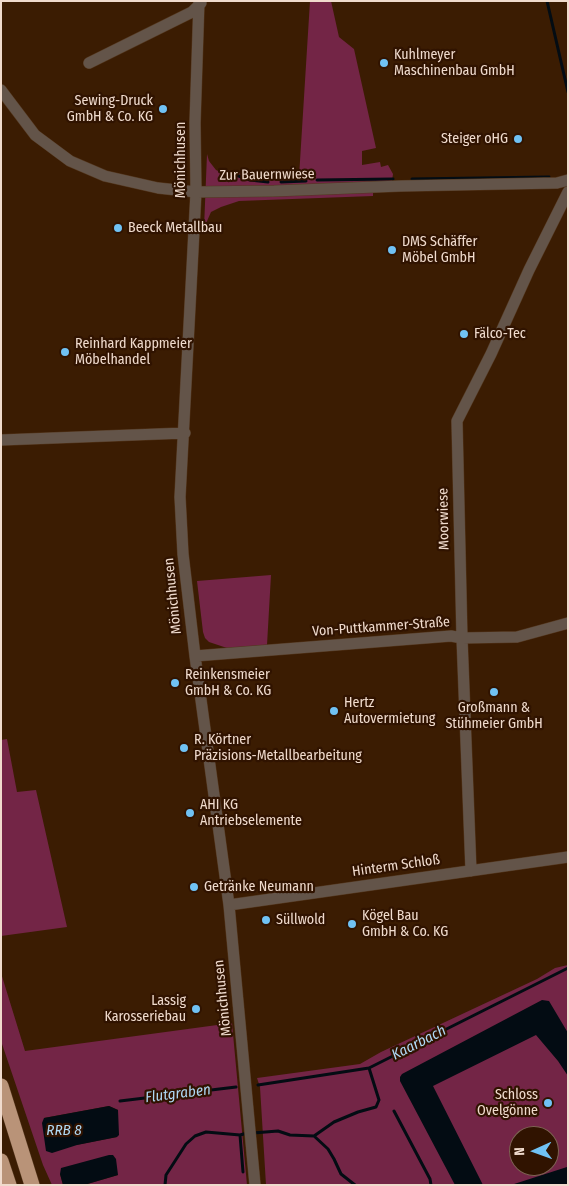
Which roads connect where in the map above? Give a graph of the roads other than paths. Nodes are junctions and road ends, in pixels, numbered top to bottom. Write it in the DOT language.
graph roads {
  1 [pos="200,2"];
  2 [pos="89,63"];
  3 [pos="1,90"];
  4 [pos="5,103"];
  5 [pos="568,180"];
  6 [pos="196,192"];
  7 [pos="568,192"];
  8 [pos="185,433"];
  9 [pos="1,440"];
  10 [pos="568,622"];
  11 [pos="462,638"];
  12 [pos="195,656"];
  13 [pos="568,857"];
  14 [pos="471,871"];
  15 [pos="229,905"];
  16 [pos="1,1086"];
  17 [pos="1,1161"];
  18 [pos="8,1185"];
  19 [pos="32,1185"];
  20 [pos="255,1185"];
  1 -- 2 [label="street"];
  1 -- 6 [label="street, Mönichhusen"];
  3 -- 4 [label="street, Zur Bauernwiese"];
  4 -- 6 [label="street, Zur Bauernwiese"];
  5 -- 6 [label="street, Zur Bauernwiese"];
  6 -- 8 [label="street, Mönichhusen"];
  7 -- 11 [label="street, Moorwiese"];
  8 -- 9 [label="street"];
  8 -- 12 [label="street, Mönichhusen"];
  10 -- 11 [label="street, Von-Puttkammer-Straße"];
  11 -- 12 [label="street, Von-Puttkammer-Straße"];
  11 -- 14 [label="street, Moorwiese"];
  12 -- 15 [label="street, Mönichhusen"];
  13 -- 14 [label="street, Hinterm Schloß"];
  14 -- 15 [label="street, Hinterm Schloß"];
  15 -- 20 [label="street, Mönichhusen"];
  16 -- 19 [label="highway"];
  17 -- 18 [label="highway"];
}
